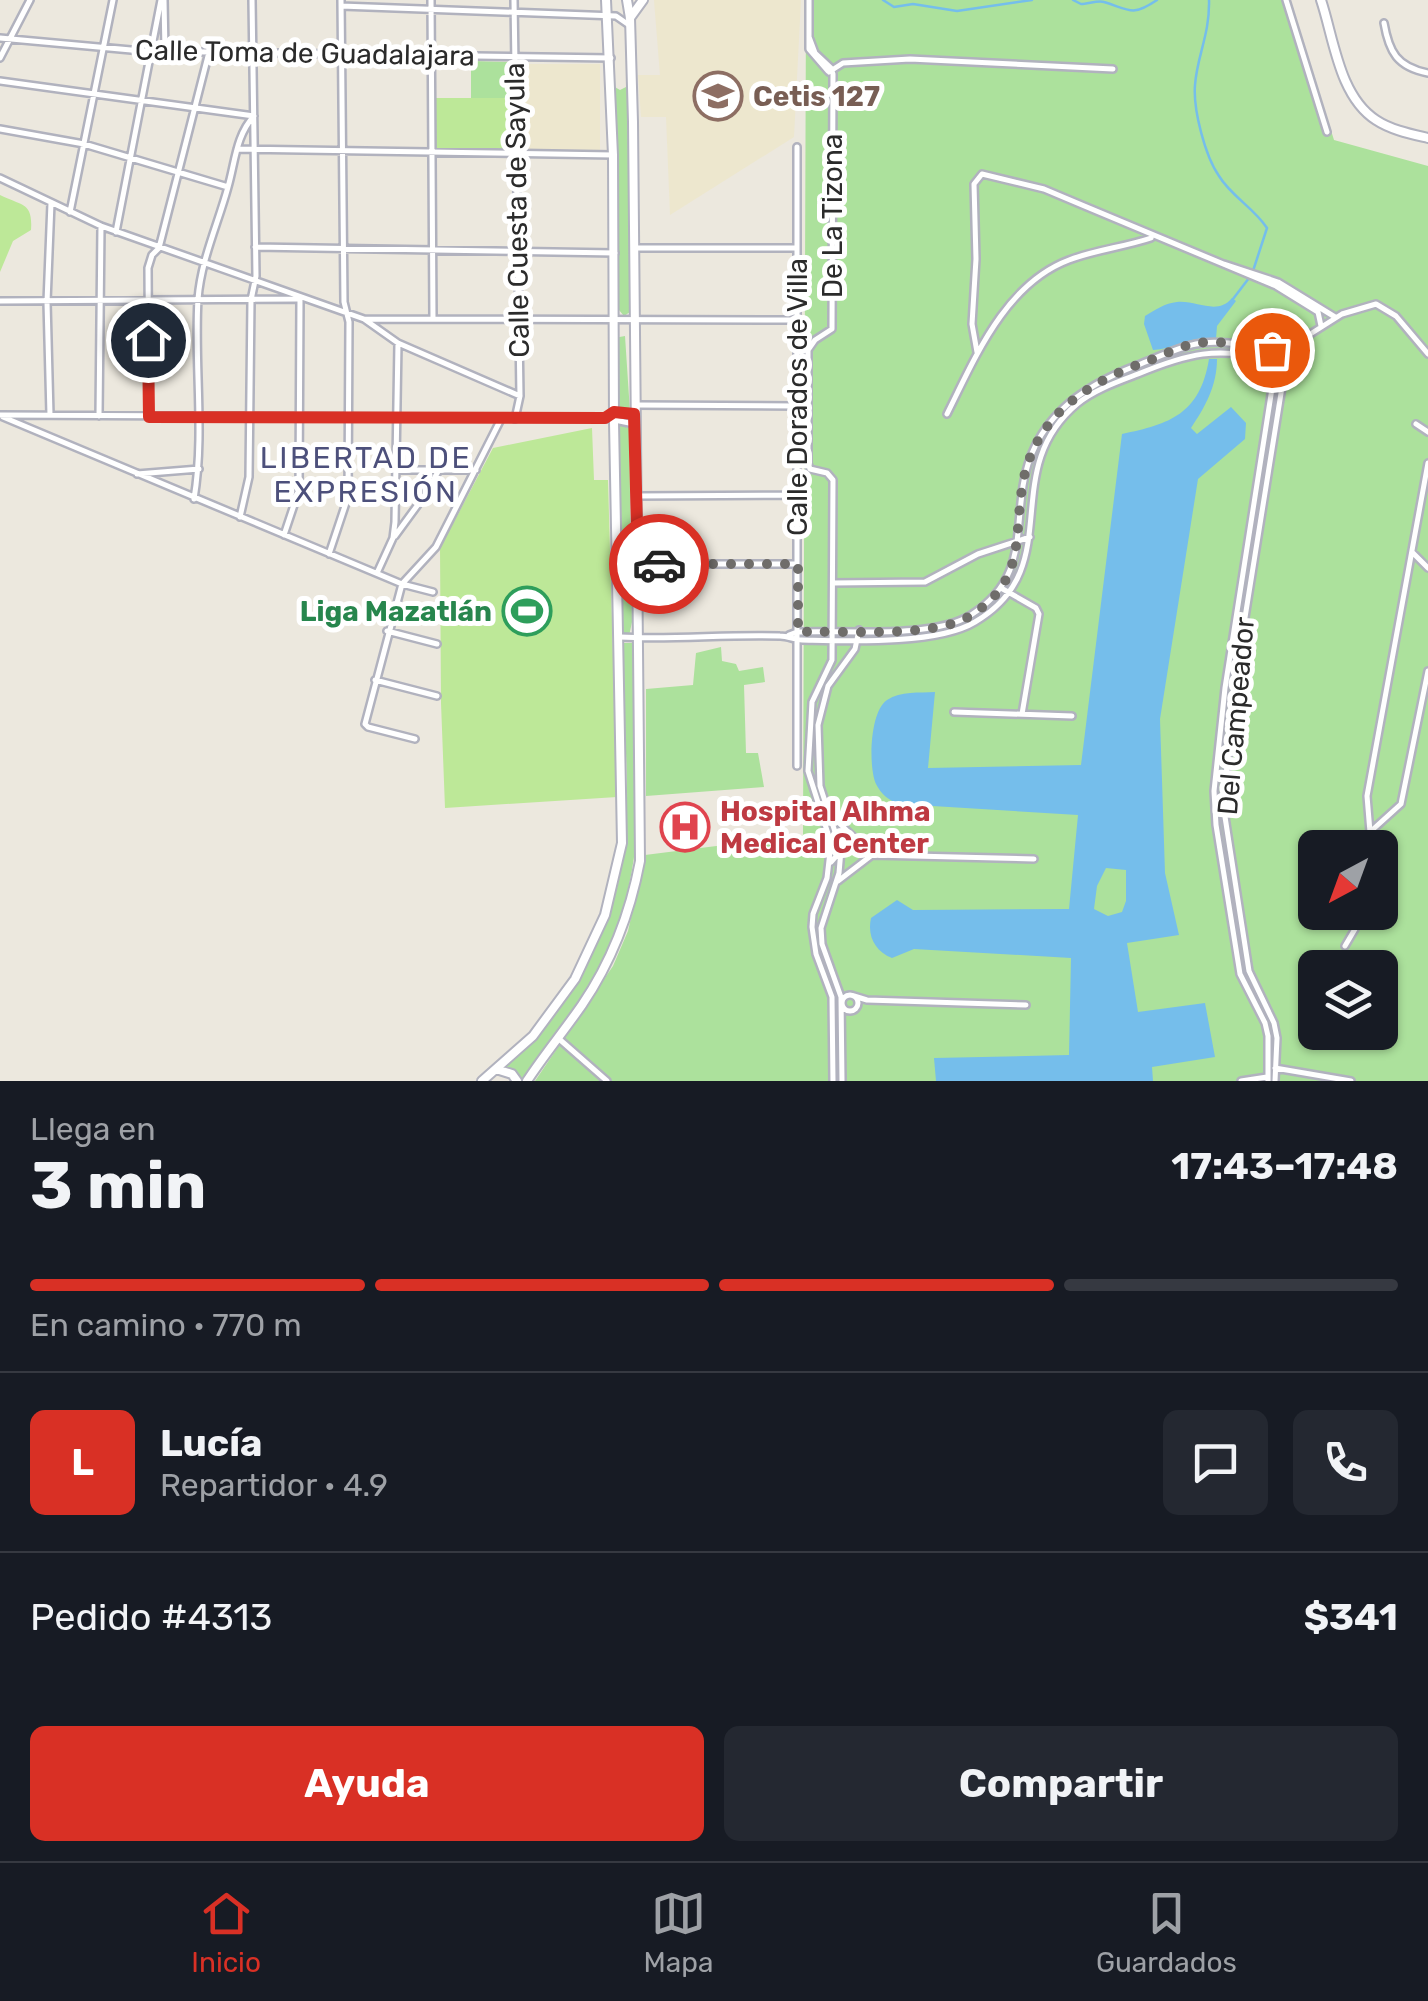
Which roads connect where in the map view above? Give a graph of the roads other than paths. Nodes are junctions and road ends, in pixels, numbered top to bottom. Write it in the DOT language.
graph roads {
  1 [pos="30,0"];
  2 [pos="113,0"];
  3 [pos="162,0"];
  4 [pos="252,0"];
  5 [pos="514,0"];
  6 [pos="606,0"];
  7 [pos="614,0"];
  8 [pos="626,0"];
  9 [pos="643,0"];
  10 [pos="809,0"];
  11 [pos="1286,0"];
  12 [pos="1321,0"];
  13 [pos="341,3"];
  14 [pos="430,4"];
  15 [pos="514,12"];
  16 [pos="608,18"];
  17 [pos="630,22"];
  18 [pos="1384,22"];
  19 [pos="0,38"];
  20 [pos="10,39"];
  21 [pos="103,47"];
  22 [pos="151,51"];
  23 [pos="165,52"];
  24 [pos="208,52"];
  25 [pos="253,53"];
  26 [pos="341,54"];
  27 [pos="431,56"];
  28 [pos="515,57"];
  29 [pos="0,58"];
  30 [pos="610,58"];
  31 [pos="1114,69"];
  32 [pos="1428,72"];
  33 [pos="831,73"];
  34 [pos="631,75"];
  35 [pos="611,80"];
  36 [pos="0,81"];
  37 [pos="93,96"];
  38 [pos="141,102"];
  39 [pos="196,110"];
  40 [pos="254,116"];
  41 [pos="0,129"];
  42 [pos="1327,132"];
  43 [pos="1428,138"];
  44 [pos="84,144"];
  45 [pos="797,147"];
  46 [pos="236,149"];
  47 [pos="255,150"];
  48 [pos="342,151"];
  49 [pos="432,152"];
  50 [pos="516,154"];
  51 [pos="613,155"];
  52 [pos="130,157"];
  53 [pos="179,173"];
  54 [pos="0,178"];
  55 [pos="228,186"];
  56 [pos="51,203"];
  57 [pos="70,212"];
  58 [pos="102,226"];
  59 [pos="116,232"];
  60 [pos="1154,237"];
  61 [pos="254,246"];
  62 [pos="159,248"];
  63 [pos="344,248"];
  64 [pos="634,248"];
  65 [pos="796,248"];
  66 [pos="432,250"];
  67 [pos="518,251"];
  68 [pos="615,253"];
  69 [pos="204,264"];
  70 [pos="1255,275"];
  71 [pos="254,282"];
  72 [pos="300,298"];
  73 [pos="198,300"];
  74 [pos="251,300"];
  75 [pos="0,301"];
  76 [pos="147,301"];
  77 [pos="47,302"];
  78 [pos="98,302"];
  79 [pos="347,314"];
  80 [pos="1335,317"];
  81 [pos="364,319"];
  82 [pos="432,319"];
  83 [pos="519,319"];
  84 [pos="614,320"];
  85 [pos="634,320"];
  86 [pos="796,320"];
  87 [pos="1321,326"];
  88 [pos="398,343"];
  89 [pos="1272,350"];
  90 [pos="1285,350"];
  91 [pos="977,352"];
  92 [pos="1428,354"];
  93 [pos="1286,359"];
  94 [pos="1273,361"];
  95 [pos="520,396"];
  96 [pos="796,406"];
  97 [pos="50,414"];
  98 [pos="634,414"];
  99 [pos="947,414"];
  100 [pos="0,415"];
  101 [pos="99,416"];
  102 [pos="248,416"];
  103 [pos="348,416"];
  104 [pos="149,417"];
  105 [pos="297,417"];
  106 [pos="396,417"];
  107 [pos="611,417"];
  108 [pos="198,418"];
  109 [pos="516,418"];
  110 [pos="501,419"];
  111 [pos="1054,423"];
  112 [pos="1416,424"];
  113 [pos="1428,432"];
  114 [pos="1428,463"];
  115 [pos="199,468"];
  116 [pos="440,468"];
  117 [pos="397,470"];
  118 [pos="476,470"];
  119 [pos="1258,470"];
  120 [pos="1268,471"];
  121 [pos="134,474"];
  122 [pos="798,495"];
  123 [pos="636,496"];
  124 [pos="194,499"];
  125 [pos="240,517"];
  126 [pos="284,535"];
  127 [pos="1030,537"];
  128 [pos="393,538"];
  129 [pos="1019,538"];
  130 [pos="1411,551"];
  131 [pos="329,554"];
  132 [pos="638,564"];
  133 [pos="798,564"];
  134 [pos="1244,564"];
  135 [pos="1252,567"];
  136 [pos="1428,568"];
  137 [pos="377,573"];
  138 [pos="834,583"];
  139 [pos="402,584"];
  140 [pos="1001,588"];
  141 [pos="433,592"];
  142 [pos="1009,593"];
  143 [pos="832,630"];
  144 [pos="860,630"];
  145 [pos="387,632"];
  146 [pos="798,632"];
  147 [pos="786,636"];
  148 [pos="618,637"];
  149 [pos="639,638"];
  150 [pos="832,639"];
  151 [pos="798,640"];
  152 [pos="858,640"];
  153 [pos="436,644"];
  154 [pos="1229,660"];
  155 [pos="1238,662"];
  156 [pos="830,666"];
  157 [pos="840,670"];
  158 [pos="1428,671"];
  159 [pos="374,680"];
  160 [pos="437,696"];
  161 [pos="954,712"];
  162 [pos="1022,714"];
  163 [pos="1072,716"];
  164 [pos="414,738"];
  165 [pos="798,766"];
  166 [pos="621,797"];
  167 [pos="641,797"];
  168 [pos="832,816"];
  169 [pos="622,825"];
  170 [pos="1370,830"];
  171 [pos="1372,830"];
  172 [pos="641,834"];
  173 [pos="860,842"];
  174 [pos="831,843"];
  175 [pos="872,854"];
  176 [pos="840,855"];
  177 [pos="1034,859"];
  178 [pos="830,863"];
  179 [pos="855,867"];
  180 [pos="836,883"];
  181 [pos="1354,930"];
  182 [pos="1345,946"];
  183 [pos="837,982"];
  184 [pos="853,996"];
  185 [pos="832,997"];
  186 [pos="866,1000"];
  187 [pos="842,1004"];
  188 [pos="1026,1005"];
  189 [pos="1266,1005"];
  190 [pos="855,1008"];
  191 [pos="1258,1008"];
  192 [pos="833,1015"];
  193 [pos="844,1022"];
  194 [pos="558,1038"];
  195 [pos="494,1069"];
  196 [pos="842,1072"];
  197 [pos="1272,1075"];
  198 [pos="832,1080"];
  199 [pos="482,1081"];
  200 [pos="516,1081"];
  201 [pos="527,1081"];
  202 [pos="606,1081"];
  203 [pos="842,1081"];
  204 [pos="1241,1081"];
  205 [pos="1351,1081"];
  1 -- 20 [label="street"];
  2 -- 21 [label="street"];
  3 -- 22 [label="street"];
  3 -- 23 [label="street"];
  4 -- 25 [label="street"];
  5 -- 15 [label="street, Calle Cuesta de Sayula"];
  6 -- 16 [label="main road"];
  7 -- 16 [label="main road"];
  8 -- 17 [label="main road"];
  9 -- 17 [label="main road"];
  10 -- 33 [label="street"];
  11 -- 42 [label="street"];
  12 -- 43 [label="main road"];
  13 -- 14 [label="street"];
  13 -- 26 [label="street"];
  14 -- 15 [label="street"];
  14 -- 27 [label="street"];
  15 -- 16 [label="street"];
  15 -- 28 [label="street, Calle Cuesta de Sayula"];
  16 -- 17 [label="street"];
  16 -- 30 [label="main road"];
  17 -- 34 [label="main road"];
  18 -- 32 [label="street"];
  19 -- 20 [label="street, Calle Toma de Guadalajara"];
  20 -- 21 [label="street, Calle Toma de Guadalajara"];
  20 -- 29 [label="street"];
  21 -- 22 [label="street, Calle Toma de Guadalajara"];
  21 -- 37 [label="street"];
  22 -- 23 [label="street, Calle Toma de Guadalajara"];
  22 -- 38 [label="street"];
  23 -- 24 [label="street, Calle Toma de Guadalajara"];
  24 -- 25 [label="street, Calle Toma de Guadalajara"];
  24 -- 39 [label="street"];
  25 -- 26 [label="street, Calle Toma de Guadalajara"];
  25 -- 40 [label="street"];
  26 -- 27 [label="street, Calle Toma de Guadalajara"];
  26 -- 48 [label="street"];
  27 -- 28 [label="street, Calle Toma de Guadalajara"];
  27 -- 49 [label="street"];
  28 -- 30 [label="street, Calle Toma de Guadalajara"];
  28 -- 50 [label="street, Calle Cuesta de Sayula"];
  30 -- 35 [label="main road"];
  31 -- 33 [label="street"];
  33 -- 138 [label="street, De La Tizona"];
  34 -- 35 [label="main road"];
  34 -- 64 [label="main road"];
  35 -- 51 [label="main road"];
  36 -- 37 [label="street"];
  37 -- 38 [label="street"];
  37 -- 44 [label="street"];
  38 -- 39 [label="street"];
  38 -- 52 [label="street"];
  39 -- 40 [label="street"];
  39 -- 53 [label="street"];
  40 -- 46 [label="street"];
  40 -- 47 [label="street"];
  41 -- 44 [label="street"];
  44 -- 52 [label="street"];
  44 -- 57 [label="street"];
  45 -- 65 [label="street, Calle Dorados de Villa"];
  46 -- 47 [label="street"];
  46 -- 55 [label="street"];
  47 -- 48 [label="street"];
  47 -- 61 [label="street"];
  48 -- 49 [label="street"];
  48 -- 63 [label="street"];
  49 -- 50 [label="street"];
  49 -- 66 [label="street"];
  50 -- 51 [label="street"];
  50 -- 67 [label="street, Calle Cuesta de Sayula"];
  51 -- 68 [label="main road"];
  52 -- 53 [label="street"];
  52 -- 59 [label="street"];
  53 -- 55 [label="street"];
  53 -- 62 [label="street"];
  54 -- 56 [label="street"];
  55 -- 69 [label="street"];
  56 -- 57 [label="street"];
  56 -- 77 [label="street"];
  57 -- 58 [label="street"];
  58 -- 59 [label="street"];
  58 -- 78 [label="street"];
  59 -- 62 [label="street"];
  60 -- 70 [label="street"];
  60 -- 91 [label="street"];
  60 -- 91 [label="street"];
  61 -- 63 [label="street"];
  61 -- 71 [label="street"];
  62 -- 69 [label="street"];
  62 -- 76 [label="street"];
  63 -- 66 [label="street"];
  63 -- 79 [label="street"];
  64 -- 65 [label="street"];
  64 -- 85 [label="main road"];
  65 -- 86 [label="street, Calle Dorados de Villa"];
  66 -- 67 [label="street"];
  66 -- 82 [label="street"];
  67 -- 68 [label="street"];
  67 -- 83 [label="street, Calle Cuesta de Sayula"];
  68 -- 84 [label="main road"];
  69 -- 71 [label="street"];
  69 -- 73 [label="street"];
  70 -- 80 [label="street"];
  70 -- 87 [label="street"];
  71 -- 72 [label="street"];
  71 -- 74 [label="street"];
  72 -- 74 [label="street"];
  72 -- 79 [label="street"];
  72 -- 105 [label="street"];
  73 -- 74 [label="street"];
  73 -- 76 [label="street"];
  73 -- 108 [label="street"];
  74 -- 102 [label="street"];
  75 -- 77 [label="street"];
  76 -- 78 [label="street"];
  76 -- 104 [label="street"];
  77 -- 78 [label="street"];
  77 -- 97 [label="street"];
  78 -- 101 [label="street"];
  79 -- 81 [label="street"];
  79 -- 103 [label="street"];
  80 -- 87 [label="street"];
  80 -- 92 [label="street"];
  81 -- 82 [label="street"];
  81 -- 88 [label="street"];
  82 -- 83 [label="street"];
  83 -- 84 [label="street"];
  83 -- 95 [label="street, Calle Cuesta de Sayula"];
  84 -- 85 [label="street"];
  84 -- 107 [label="main road"];
  85 -- 86 [label="street"];
  85 -- 98 [label="main road"];
  86 -- 96 [label="street, Calle Dorados de Villa"];
  87 -- 90 [label="street"];
  88 -- 95 [label="street"];
  88 -- 106 [label="street"];
  89 -- 90 [label="street"];
  89 -- 94 [label="street, Del Campeador"];
  89 -- 111 [label="street"];
  90 -- 93 [label="street, Del Campeador"];
  91 -- 99 [label="street"];
  93 -- 94 [label="street"];
  93 -- 120 [label="street, Del Campeador"];
  94 -- 111 [label="street"];
  94 -- 119 [label="street, Del Campeador"];
  95 -- 109 [label="street, Calle Cuesta de Sayula"];
  96 -- 98 [label="street"];
  96 -- 122 [label="street, Calle Dorados de Villa"];
  97 -- 100 [label="street"];
  97 -- 101 [label="street"];
  98 -- 107 [label="street"];
  98 -- 123 [label="main road"];
  100 -- 121 [label="street"];
  101 -- 104 [label="street"];
  102 -- 105 [label="street"];
  102 -- 108 [label="street"];
  102 -- 125 [label="street"];
  103 -- 105 [label="street"];
  103 -- 106 [label="street"];
  103 -- 131 [label="street"];
  104 -- 108 [label="street"];
  105 -- 126 [label="street"];
  106 -- 110 [label="street"];
  106 -- 117 [label="street"];
  107 -- 109 [label="street"];
  107 -- 148 [label="main road"];
  108 -- 115 [label="street"];
  109 -- 110 [label="street"];
  110 -- 118 [label="street"];
  111 -- 127 [label="street"];
  111 -- 129 [label="street"];
  112 -- 113 [label="street"];
  114 -- 130 [label="street"];
  115 -- 121 [label="street"];
  115 -- 124 [label="street"];
  116 -- 117 [label="street"];
  116 -- 118 [label="street"];
  116 -- 128 [label="street"];
  117 -- 128 [label="street"];
  118 -- 139 [label="street"];
  119 -- 120 [label="street"];
  119 -- 134 [label="street, Del Campeador"];
  120 -- 135 [label="street, Del Campeador"];
  121 -- 124 [label="street"];
  122 -- 123 [label="street"];
  122 -- 133 [label="street, Calle Dorados de Villa"];
  123 -- 132 [label="main road"];
  124 -- 125 [label="street"];
  125 -- 126 [label="street"];
  126 -- 131 [label="street"];
  127 -- 129 [label="street"];
  127 -- 142 [label="street"];
  128 -- 137 [label="street"];
  129 -- 138 [label="street"];
  129 -- 140 [label="street"];
  130 -- 136 [label="street"];
  130 -- 170 [label="street"];
  131 -- 137 [label="street"];
  132 -- 133 [label="street"];
  132 -- 149 [label="main road"];
  133 -- 146 [label="street, Calle Dorados de Villa"];
  134 -- 135 [label="street"];
  134 -- 154 [label="street, Del Campeador"];
  135 -- 155 [label="street, Del Campeador"];
  137 -- 139 [label="street"];
  138 -- 143 [label="street"];
  139 -- 141 [label="street"];
  139 -- 145 [label="street"];
  140 -- 142 [label="street"];
  140 -- 144 [label="street"];
  142 -- 152 [label="street"];
  142 -- 162 [label="street"];
  143 -- 144 [label="street"];
  143 -- 146 [label="street"];
  143 -- 150 [label="street"];
  144 -- 152 [label="street"];
  145 -- 153 [label="street"];
  145 -- 159 [label="street"];
  146 -- 147 [label="street"];
  146 -- 151 [label="street, Calle Dorados de Villa"];
  147 -- 149 [label="street"];
  147 -- 151 [label="street"];
  148 -- 149 [label="street"];
  148 -- 166 [label="main road"];
  149 -- 167 [label="main road"];
  150 -- 151 [label="street"];
  150 -- 152 [label="street"];
  150 -- 156 [label="street"];
  151 -- 165 [label="street, Calle Dorados de Villa"];
  152 -- 157 [label="street"];
  154 -- 155 [label="street"];
  154 -- 191 [label="street, Del Campeador"];
  155 -- 189 [label="street, Del Campeador"];
  156 -- 157 [label="street"];
  156 -- 174 [label="street"];
  157 -- 168 [label="street"];
  158 -- 171 [label="street"];
  159 -- 160 [label="street"];
  159 -- 164 [label="street"];
  161 -- 162 [label="street"];
  162 -- 163 [label="street"];
  166 -- 167 [label="main road"];
  166 -- 169 [label="main road"];
  167 -- 172 [label="main road"];
  168 -- 173 [label="street"];
  168 -- 176 [label="street"];
  169 -- 172 [label="main road"];
  169 -- 195 [label="main road"];
  172 -- 194 [label="main road"];
  173 -- 175 [label="street"];
  173 -- 176 [label="street"];
  174 -- 176 [label="street"];
  174 -- 178 [label="street"];
  175 -- 177 [label="street"];
  175 -- 179 [label="street"];
  176 -- 178 [label="street"];
  176 -- 179 [label="street"];
  176 -- 180 [label="street"];
  178 -- 185 [label="street"];
  179 -- 180 [label="street"];
  180 -- 183 [label="street"];
  181 -- 182 [label="street"];
  183 -- 184 [label="street"];
  183 -- 187 [label="street"];
  184 -- 186 [label="street"];
  184 -- 187 [label="street"];
  184 -- 190 [label="street"];
  185 -- 187 [label="street"];
  185 -- 192 [label="street"];
  186 -- 188 [label="street"];
  186 -- 190 [label="street"];
  187 -- 190 [label="street"];
  187 -- 192 [label="street"];
  187 -- 193 [label="street"];
  189 -- 191 [label="street"];
  189 -- 197 [label="street, Del Campeador"];
  190 -- 193 [label="street"];
  191 -- 197 [label="street, Del Campeador"];
  192 -- 198 [label="street"];
  193 -- 196 [label="street"];
  194 -- 201 [label="main road"];
  194 -- 202 [label="street"];
  195 -- 199 [label="main road"];
  195 -- 200 [label="main road"];
  196 -- 198 [label="street"];
  196 -- 203 [label="street"];
  197 -- 204 [label="street"];
  197 -- 205 [label="street"];
}
